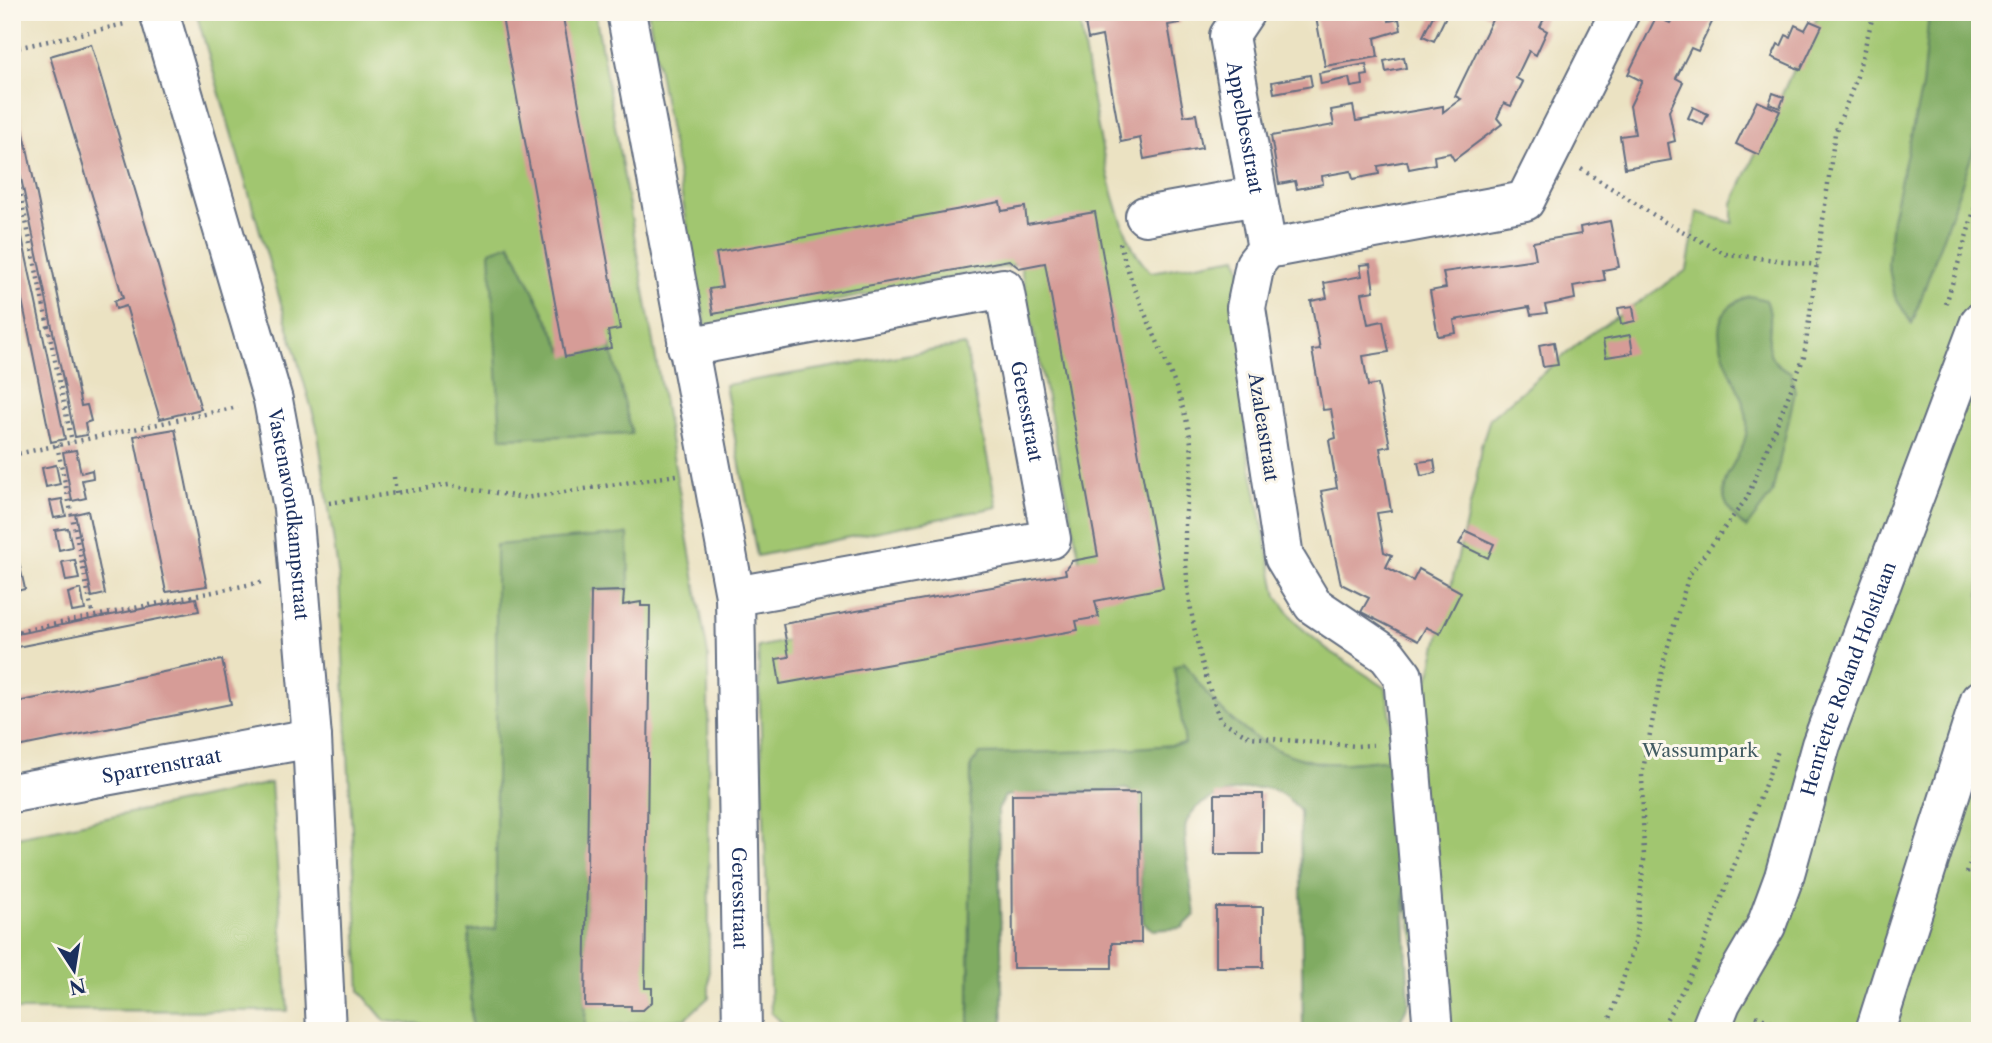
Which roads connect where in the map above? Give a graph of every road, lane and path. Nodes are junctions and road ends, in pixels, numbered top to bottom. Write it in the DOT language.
graph roads {
  1 [pos="626,12"];
  2 [pos="1245,12"];
  3 [pos="1620,12"];
  4 [pos="1874,12"];
  5 [pos="160,14"];
  6 [pos="12,49"];
  7 [pos="1551,149"];
  8 [pos="12,154"];
  9 [pos="1256,196"];
  10 [pos="1145,216"];
  11 [pos="1267,249"];
  12 [pos="1817,265"];
  13 [pos="1980,322"];
  14 [pos="687,347"];
  15 [pos="273,400"];
  16 [pos="72,442"];
  17 [pos="57,445"];
  18 [pos="12,455"];
  19 [pos="710,470"];
  20 [pos="394,477"];
  21 [pos="396,493"];
  22 [pos="293,508"];
  23 [pos="301,575"];
  24 [pos="735,596"];
  25 [pos="93,616"];
  26 [pos="12,633"];
  27 [pos="1980,700"];
  28 [pos="1783,736"];
  29 [pos="312,738"];
  30 [pos="1408,741"];
  31 [pos="12,793"];
  32 [pos="1980,1005"];
  33 [pos="326,1031"];
  34 [pos="742,1031"];
  35 [pos="1433,1031"];
  36 [pos="1606,1031"];
  37 [pos="1660,1031"];
  38 [pos="1710,1031"];
  39 [pos="1875,1031"];
  40 [pos="1971,1031"];
  1 -- 14 [label="street, Geresstraat"];
  2 -- 9 [label="street, Appelbesstraat"];
  3 -- 7 [label="street"];
  4 -- 12 [label="path"];
  5 -- 6 [label="path"];
  5 -- 15 [label="street, Vastenavondkampstraat"];
  7 -- 11 [label="street"];
  7 -- 12 [label="path"];
  8 -- 16 [label="path"];
  9 -- 10 [label="street"];
  9 -- 11 [label="street, Appelbesstraat"];
  10 -- 30 [label="path"];
  11 -- 30 [label="street, Azaleastraat"];
  12 -- 36 [label="path"];
  13 -- 38 [label="street, Henriette Roland Holstlaan"];
  14 -- 19 [label="street, Geresstraat"];
  14 -- 24 [label="street, Geresstraat"];
  15 -- 16 [label="path"];
  15 -- 22 [label="street, Vastenavondkampstraat"];
  16 -- 17 [label="path"];
  17 -- 18 [label="path"];
  17 -- 25 [label="path"];
  19 -- 21 [label="path"];
  19 -- 24 [label="street, Geresstraat"];
  20 -- 21 [label="path"];
  21 -- 22 [label="path"];
  22 -- 23 [label="street, Vastenavondkampstraat"];
  23 -- 25 [label="path"];
  23 -- 29 [label="street, Vastenavondkampstraat"];
  24 -- 34 [label="street, Geresstraat"];
  25 -- 26 [label="path"];
  27 -- 39 [label="street"];
  28 -- 37 [label="path"];
  29 -- 31 [label="street, Sparrenstraat"];
  29 -- 33 [label="street, Vastenavondkampstraat"];
  30 -- 35 [label="street, Azaleastraat"];
  32 -- 40 [label="path"];
}
